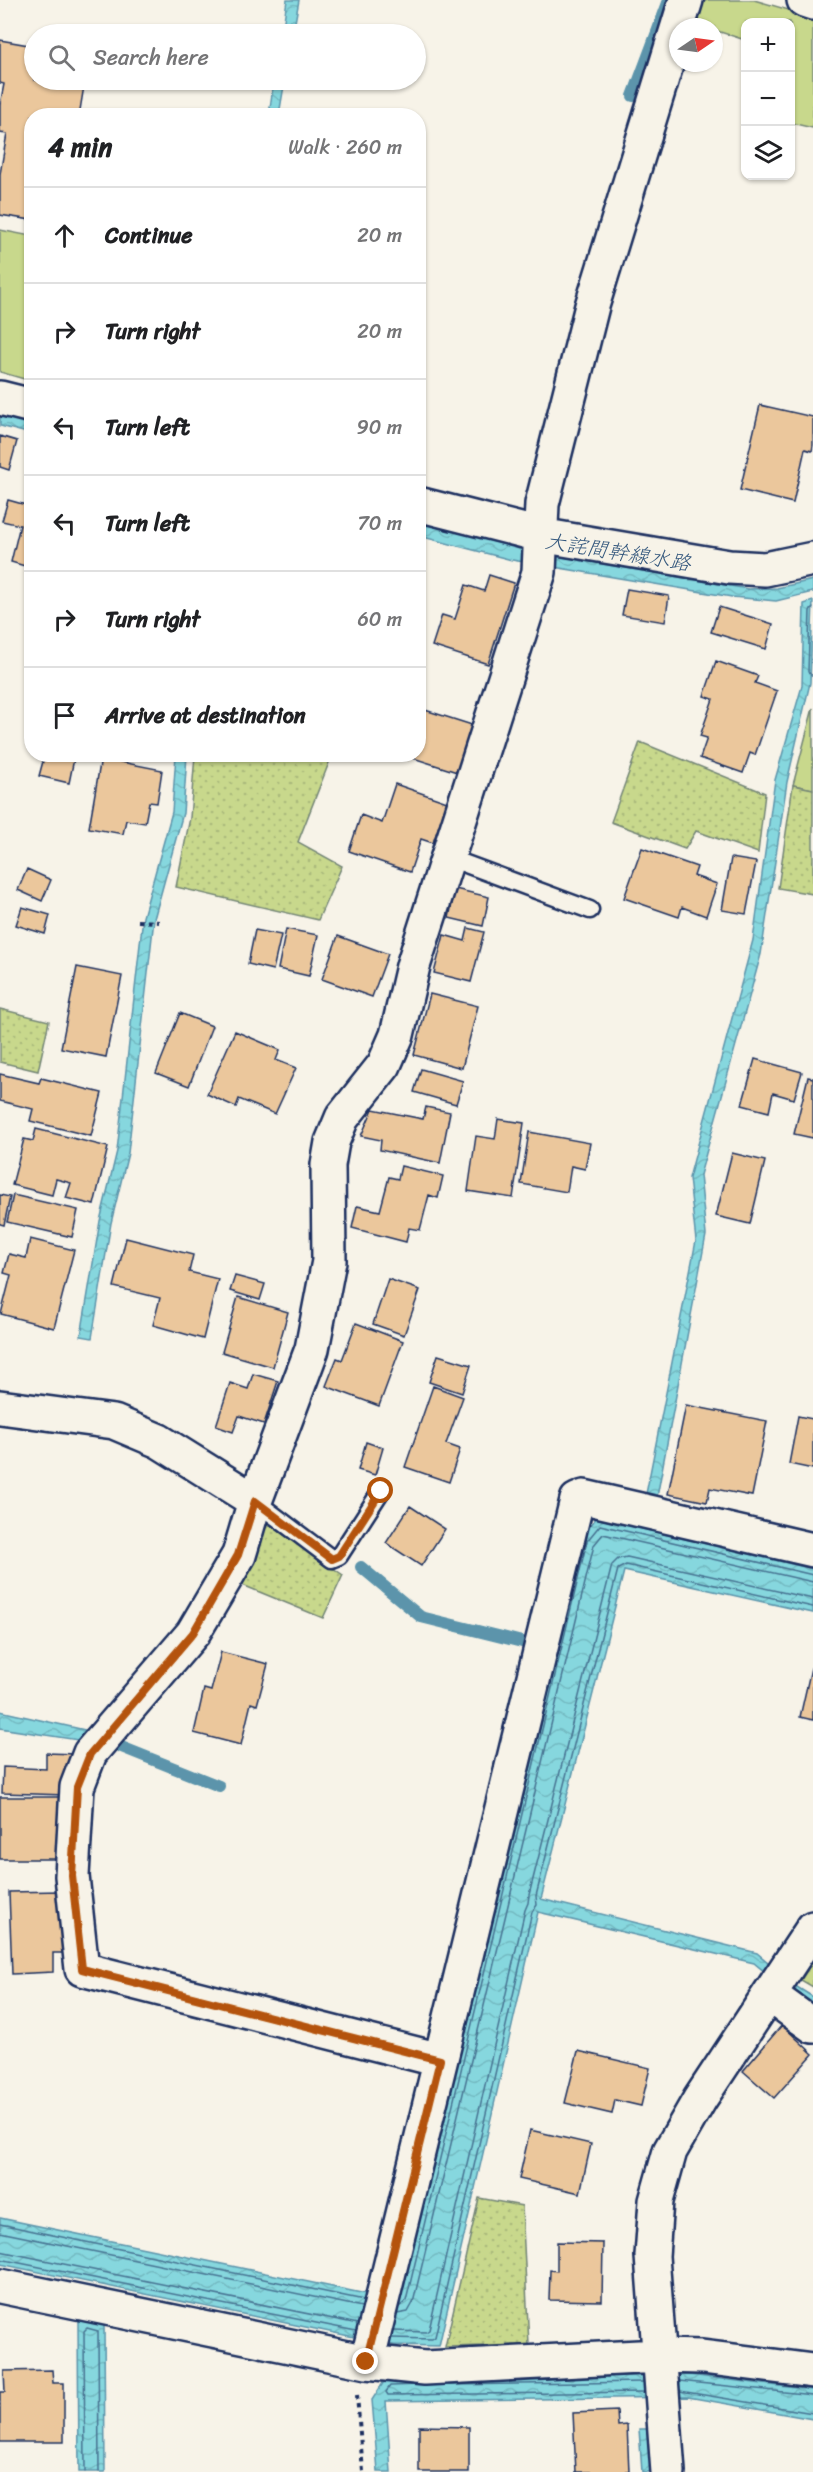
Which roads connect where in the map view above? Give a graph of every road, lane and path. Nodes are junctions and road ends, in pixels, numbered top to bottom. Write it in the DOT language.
graph roads {
  1 [pos="686,0"];
  2 [pos="804,0"];
  3 [pos="813,3"];
  4 [pos="0,398"];
  5 [pos="24,404"];
  6 [pos="426,506"];
  7 [pos="540,535"];
  8 [pos="813,559"];
  9 [pos="447,857"];
  10 [pos="590,910"];
  11 [pos="138,921"];
  12 [pos="159,922"];
  13 [pos="0,1407"];
  14 [pos="381,1491"];
  15 [pos="255,1501"];
  16 [pos="813,1550"];
  17 [pos="813,1928"];
  18 [pos="770,1995"];
  19 [pos="813,2026"];
  20 [pos="440,2060"];
  21 [pos="0,2286"];
  22 [pos="659,2356"];
  23 [pos="366,2362"];
  24 [pos="813,2371"];
  25 [pos="363,2472"];
  26 [pos="668,2472"];
  1 -- 7 [label="street"];
  2 -- 3 [label="street"];
  4 -- 5 [label="street"];
  6 -- 7 [label="street"];
  7 -- 8 [label="street"];
  7 -- 9 [label="street"];
  9 -- 10 [label="lane"];
  9 -- 15 [label="street"];
  11 -- 12 [label="path"];
  13 -- 15 [label="street"];
  14 -- 15 [label="lane"];
  15 -- 20 [label="street"];
  16 -- 20 [label="street"];
  17 -- 18 [label="street"];
  18 -- 19 [label="street"];
  18 -- 22 [label="street"];
  20 -- 23 [label="street"];
  21 -- 23 [label="street"];
  22 -- 23 [label="street"];
  22 -- 24 [label="street"];
  22 -- 26 [label="street"];
  23 -- 25 [label="path"];
}
